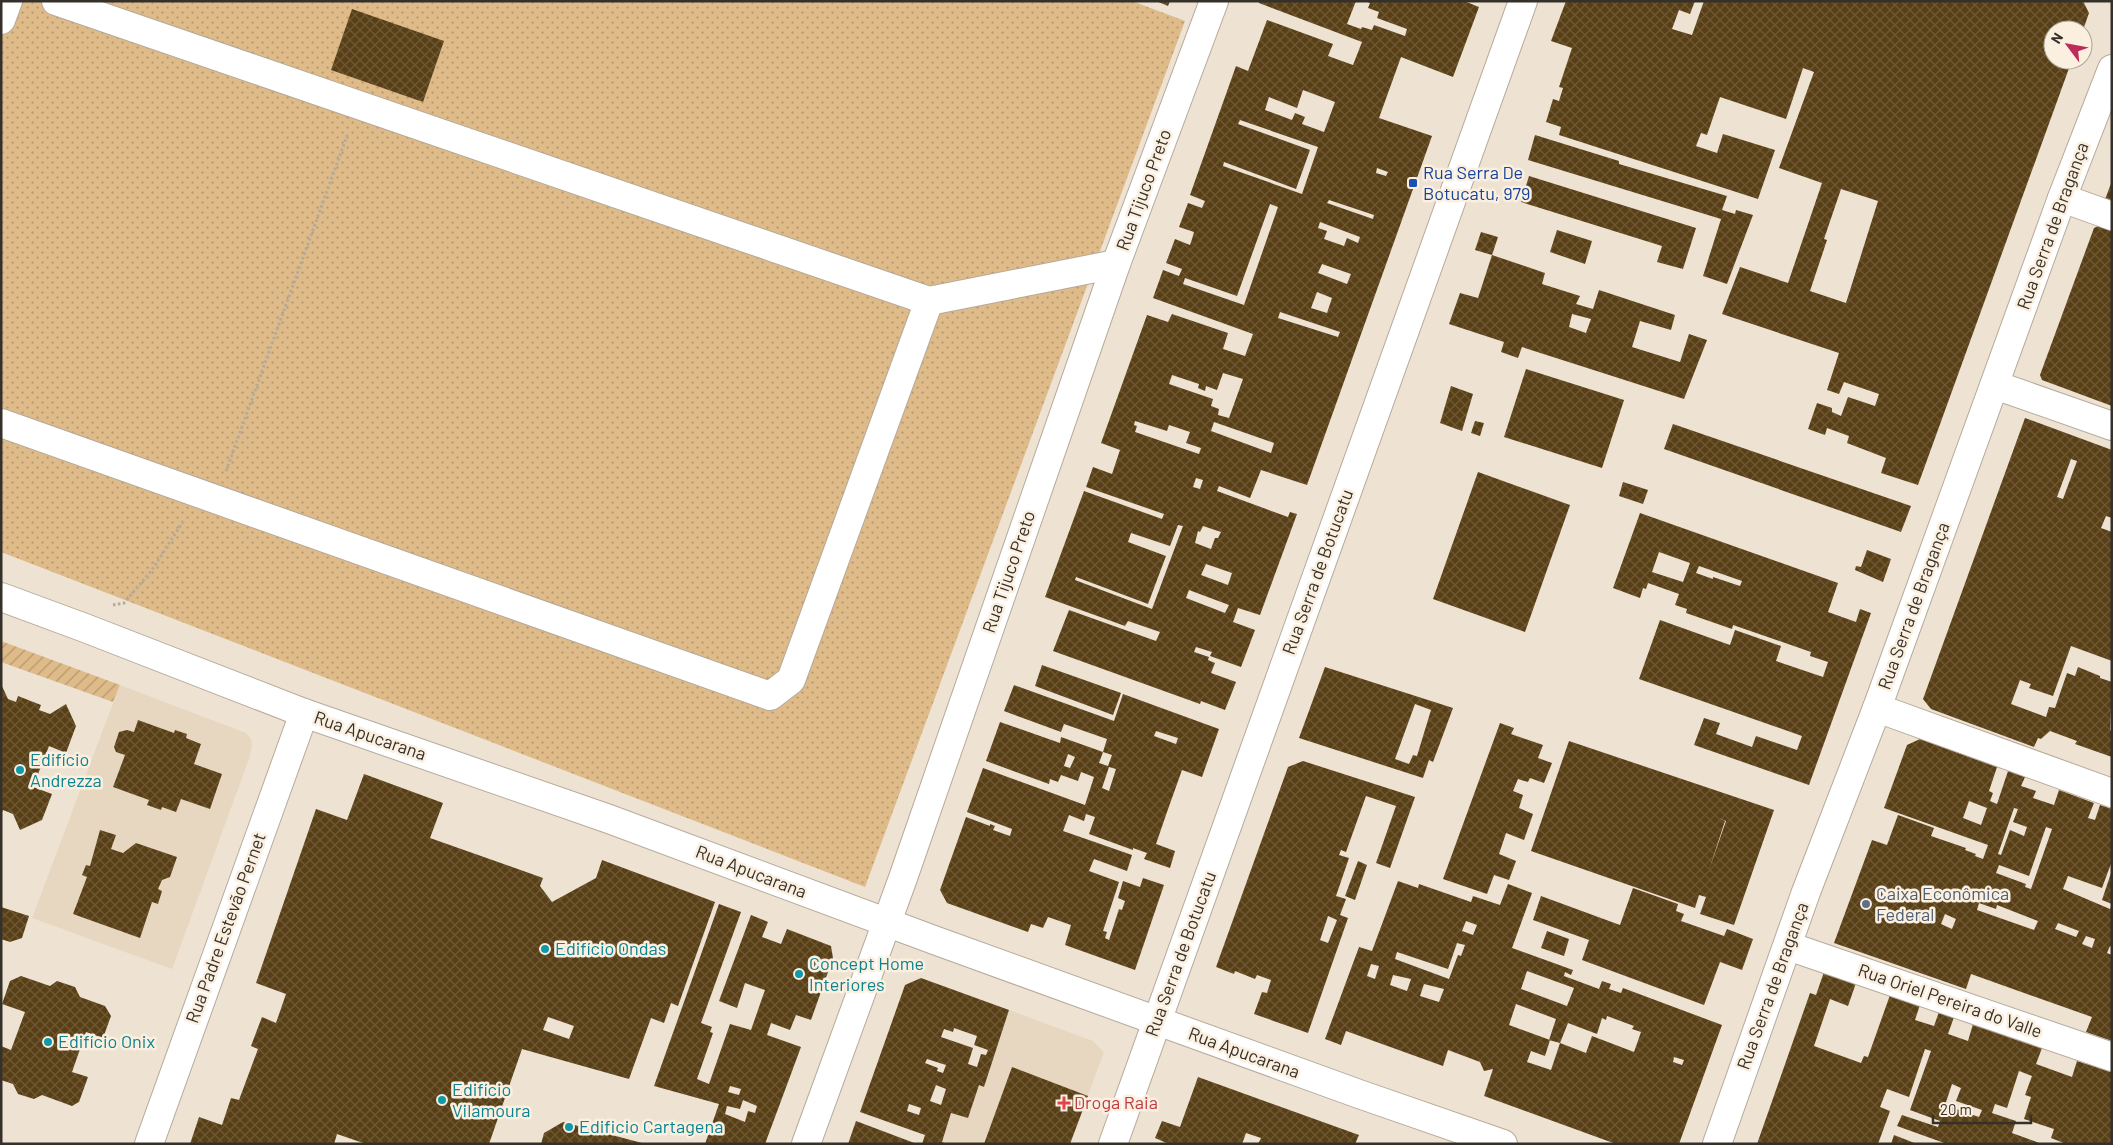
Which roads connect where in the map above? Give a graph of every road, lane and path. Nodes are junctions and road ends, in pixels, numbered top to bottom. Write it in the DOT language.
graph roads {
  1 [pos="8,1"];
  2 [pos="56,1"];
  3 [pos="1214,1"];
  4 [pos="1523,1"];
  5 [pos="1,20"];
  6 [pos="2112,69"];
  7 [pos="359,106"];
  8 [pos="2062,198"];
  9 [pos="2112,216"];
  10 [pos="1116,264"];
  11 [pos="929,301"];
  12 [pos="1995,385"];
  13 [pos="1,423"];
  14 [pos="2112,426"];
  15 [pos="216,498"];
  16 [pos="1,597"];
  17 [pos="85,628"];
  18 [pos="1877,708"];
  19 [pos="304,713"];
  20 [pos="2112,793"];
  21 [pos="887,923"];
  22 [pos="1788,946"];
  23 [pos="1158,1022"];
  24 [pos="2112,1057"];
  25 [pos="149,1144"];
  26 [pos="806,1144"];
  27 [pos="1113,1144"];
  28 [pos="1503,1144"];
  29 [pos="1717,1144"];
  1 -- 5 [label="street"];
  2 -- 7 [label="street"];
  3 -- 10 [label="street, Rua Tijuco Preto"];
  4 -- 23 [label="street, Rua Serra de Botucatu"];
  6 -- 8 [label="street, Rua Serra de Bragança"];
  7 -- 11 [label="street"];
  7 -- 15 [label="path"];
  8 -- 9 [label="street"];
  8 -- 12 [label="street, Rua Serra de Bragança"];
  10 -- 11 [label="street"];
  10 -- 21 [label="street, Rua Tijuco Preto"];
  11 -- 15 [label="street"];
  12 -- 14 [label="street"];
  12 -- 18 [label="street, Rua Serra de Bragança"];
  13 -- 15 [label="street"];
  15 -- 17 [label="path"];
  16 -- 17 [label="street, Rua Apucarana"];
  17 -- 19 [label="street, Rua Apucarana"];
  18 -- 20 [label="street"];
  18 -- 22 [label="street, Rua Serra de Bragança"];
  19 -- 21 [label="street, Rua Apucarana"];
  19 -- 25 [label="street, Rua Padre Estevão Pernet"];
  21 -- 23 [label="street, Rua Apucarana"];
  21 -- 26 [label="street, Rua Tijuco Preto"];
  22 -- 24 [label="street, Rua Oriel Pereira do Valle"];
  22 -- 29 [label="street, Rua Serra de Bragança"];
  23 -- 27 [label="street, Rua Serra de Botucatu"];
  23 -- 28 [label="street, Rua Apucarana"];
}
